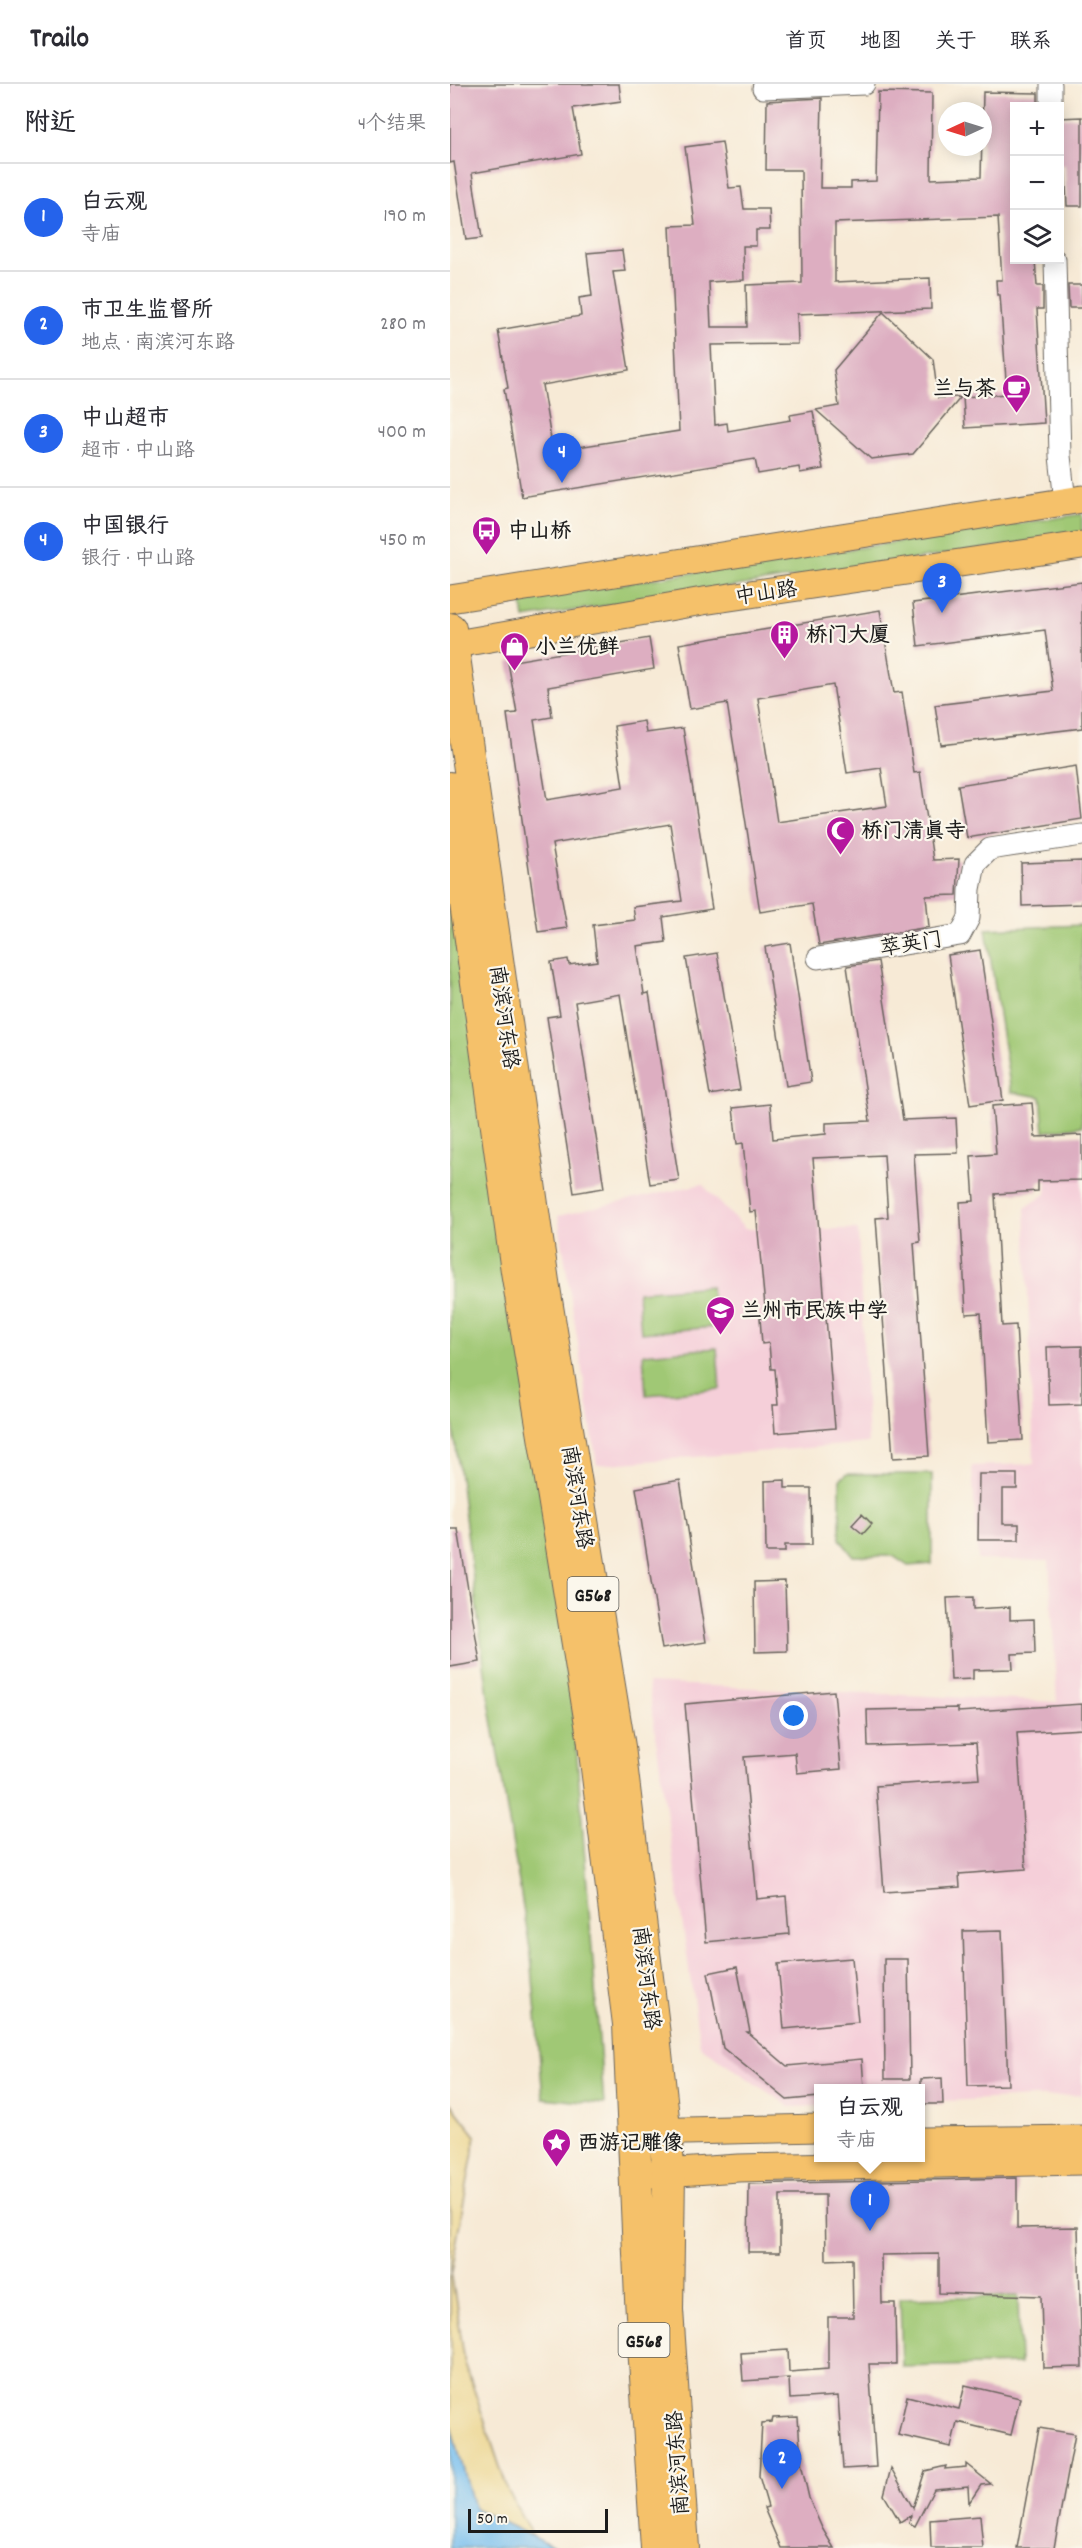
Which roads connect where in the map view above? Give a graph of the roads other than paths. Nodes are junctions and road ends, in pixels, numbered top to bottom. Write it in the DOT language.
graph roads {
  1 [pos="864,84"];
  2 [pos="1036,84"];
  3 [pos="1051,84"];
  4 [pos="763,88"];
  5 [pos="1051,102"];
  6 [pos="1054,264"];
  7 [pos="1073,500"];
  8 [pos="1082,545"];
  9 [pos="450,598"];
  10 [pos="451,639"];
  11 [pos="450,788"];
  12 [pos="1082,835"];
  13 [pos="818,958"];
  14 [pos="1082,2123"];
  15 [pos="925,2125"];
  16 [pos="814,2129"];
  17 [pos="1082,2139"];
  18 [pos="925,2141"];
  19 [pos="814,2143"];
  20 [pos="741,2150"];
  21 [pos="1082,2150"];
  22 [pos="925,2152"];
  23 [pos="667,2153"];
  24 [pos="814,2154"];
  25 [pos="635,2155"];
  26 [pos="1082,2161"];
  27 [pos="657,2548"];
  28 [pos="683,2548"];
  1 -- 4 [label="street"];
  2 -- 3 [label="street"];
  3 -- 5 [label="street"];
  6 -- 7 [label="street"];
  7 -- 9 [label="main road, 中山路"];
  8 -- 10 [label="main road, 中山路"];
  10 -- 23 [label="highway, 南滨河东路 / G568"];
  11 -- 25 [label="highway, 南滨河东路 / G568"];
  12 -- 13 [label="street, 萃英门"];
  14 -- 15 [label="main road"];
  16 -- 23 [label="main road"];
  17 -- 18 [label="main road"];
  19 -- 20 [label="main road"];
  20 -- 23 [label="main road"];
  20 -- 24 [label="main road"];
  21 -- 22 [label="main road"];
  23 -- 25 [label="main road"];
  23 -- 25 [label="main road"];
  23 -- 26 [label="main road"];
  23 -- 28 [label="highway, 南滨河东路 / G568"];
  25 -- 27 [label="highway, 南滨河东路 / G568"];
}
